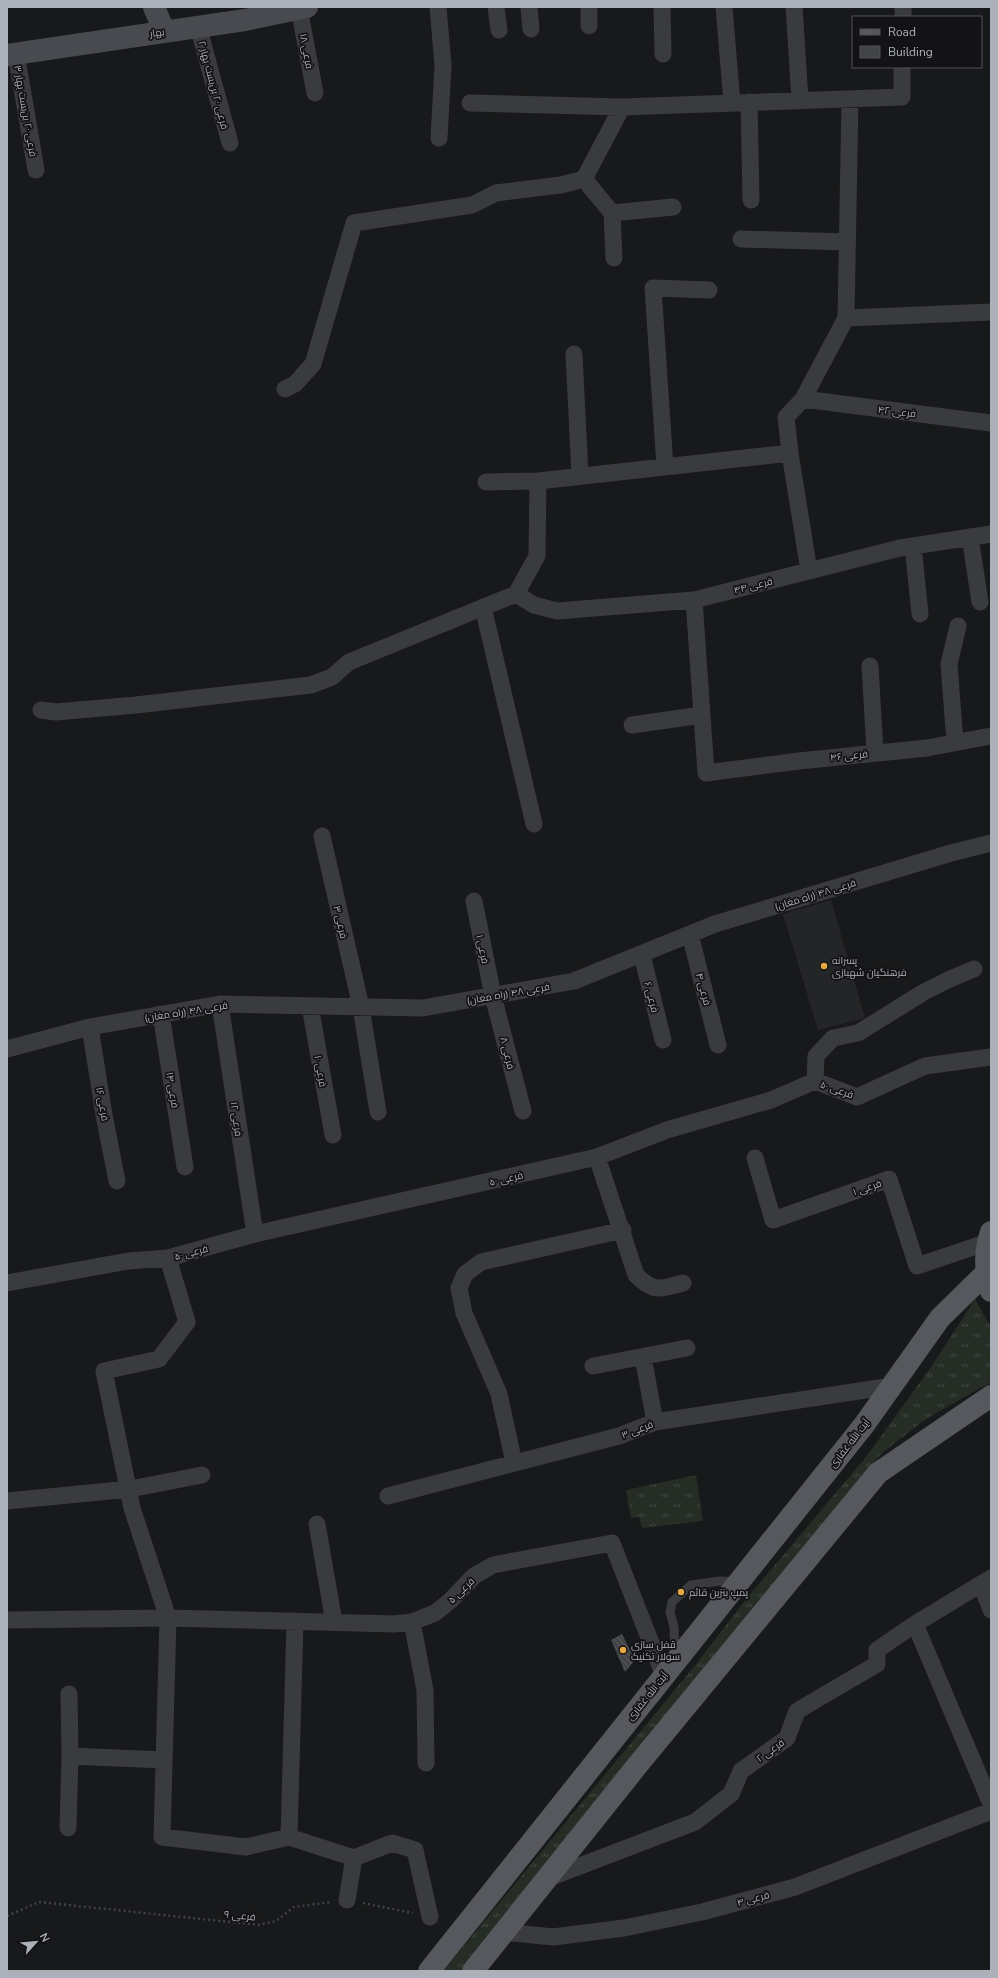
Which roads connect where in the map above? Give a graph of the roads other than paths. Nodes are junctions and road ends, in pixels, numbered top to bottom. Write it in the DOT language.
graph roads {
  1 [pos="154,7"];
  2 [pos="438,7"];
  3 [pos="496,7"];
  4 [pos="529,7"];
  5 [pos="589,7"];
  6 [pos="662,7"];
  7 [pos="724,7"];
  8 [pos="794,7"];
  9 [pos="303,8"];
  10 [pos="198,26"];
  11 [pos="589,26"];
  12 [pos="499,30"];
  13 [pos="531,30"];
  14 [pos="164,31"];
  15 [pos="12,54"];
  16 [pos="663,54"];
  17 [pos="902,68"];
  18 [pos="315,93"];
  19 [pos="850,99"];
  20 [pos="800,100"];
  21 [pos="470,103"];
  22 [pos="740,103"];
  23 [pos="622,107"];
  24 [pos="439,138"];
  25 [pos="230,143"];
  26 [pos="36,170"];
  27 [pos="584,179"];
  28 [pos="751,200"];
  29 [pos="673,207"];
  30 [pos="612,213"];
  31 [pos="741,239"];
  32 [pos="847,242"];
  33 [pos="614,258"];
  34 [pos="709,290"];
  35 [pos="991,312"];
  36 [pos="846,318"];
  37 [pos="574,354"];
  38 [pos="285,389"];
  39 [pos="803,399"];
  40 [pos="991,423"];
  41 [pos="790,453"];
  42 [pos="665,467"];
  43 [pos="580,476"];
  44 [pos="538,481"];
  45 [pos="486,482"];
  46 [pos="991,534"];
  47 [pos="970,537"];
  48 [pos="913,546"];
  49 [pos="809,571"];
  50 [pos="516,594"];
  51 [pos="694,600"];
  52 [pos="980,602"];
  53 [pos="483,607"];
  54 [pos="920,614"];
  55 [pos="958,626"];
  56 [pos="870,666"];
  57 [pos="41,710"];
  58 [pos="702,715"];
  59 [pos="632,725"];
  60 [pos="991,736"];
  61 [pos="954,742"];
  62 [pos="875,752"];
  63 [pos="534,824"];
  64 [pos="322,836"];
  65 [pos="991,843"];
  66 [pos="474,902"];
  67 [pos="690,934"];
  68 [pos="642,955"];
  69 [pos="974,969"];
  70 [pos="493,996"];
  71 [pos="220,1004"];
  72 [pos="310,1006"];
  73 [pos="361,1007"];
  74 [pos="161,1014"];
  75 [pos="90,1027"];
  76 [pos="663,1040"];
  77 [pos="718,1045"];
  78 [pos="7,1049"];
  79 [pos="991,1057"];
  80 [pos="815,1082"];
  81 [pos="523,1111"];
  82 [pos="378,1112"];
  83 [pos="333,1136"];
  84 [pos="597,1157"];
  85 [pos="755,1158"];
  86 [pos="185,1167"];
  87 [pos="118,1181"];
  88 [pos="622,1230"];
  89 [pos="255,1234"];
  90 [pos="989,1237"];
  91 [pos="168,1258"];
  92 [pos="988,1282"];
  93 [pos="7,1283"];
  94 [pos="683,1283"];
  95 [pos="687,1348"];
  96 [pos="643,1357"];
  97 [pos="593,1366"];
  98 [pos="892,1386"];
  99 [pos="991,1396"];
  100 [pos="655,1422"];
  101 [pos="514,1463"];
  102 [pos="202,1475"];
  103 [pos="130,1489"];
  104 [pos="388,1496"];
  105 [pos="7,1502"];
  106 [pos="317,1524"];
  107 [pos="986,1581"];
  108 [pos="738,1582"];
  109 [pos="991,1610"];
  110 [pos="168,1618"];
  111 [pos="7,1620"];
  112 [pos="295,1621"];
  113 [pos="334,1622"];
  114 [pos="412,1622"];
  115 [pos="915,1624"];
  116 [pos="670,1669"];
  117 [pos="69,1694"];
  118 [pos="70,1756"];
  119 [pos="164,1760"];
  120 [pos="426,1762"];
  121 [pos="991,1804"];
  122 [pos="991,1811"];
  123 [pos="68,1828"];
  124 [pos="289,1837"];
  125 [pos="354,1858"];
  126 [pos="546,1879"];
  127 [pos="347,1900"];
  128 [pos="430,1917"];
  129 [pos="504,1932"];
  130 [pos="428,1971"];
  131 [pos="473,1971"];
  1 -- 14 [label="street"];
  2 -- 24 [label="street"];
  3 -- 12 [label="street"];
  4 -- 13 [label="street"];
  5 -- 11 [label="street"];
  6 -- 16 [label="street"];
  7 -- 22 [label="street"];
  8 -- 20 [label="street"];
  9 -- 10 [label="street, بهار"];
  9 -- 18 [label="street, فرعی ۱۸"];
  10 -- 14 [label="street, بهار"];
  10 -- 25 [label="street, فرعی ۲۰ بن‌بست بهار ۲"];
  14 -- 15 [label="street, بهار"];
  15 -- 26 [label="street, فرعی ۲۰ بن‌بست بهار ۳"];
  17 -- 19 [label="street"];
  19 -- 20 [label="street"];
  19 -- 32 [label="street"];
  20 -- 22 [label="street"];
  21 -- 23 [label="street"];
  22 -- 23 [label="street"];
  22 -- 28 [label="street"];
  23 -- 27 [label="street"];
  27 -- 30 [label="street"];
  27 -- 38 [label="street"];
  29 -- 30 [label="street"];
  30 -- 33 [label="street"];
  31 -- 32 [label="street"];
  32 -- 36 [label="street"];
  34 -- 42 [label="street"];
  35 -- 36 [label="street"];
  36 -- 39 [label="street"];
  37 -- 43 [label="street"];
  39 -- 40 [label="street, فرعی ۴۲"];
  39 -- 41 [label="street"];
  41 -- 42 [label="street"];
  41 -- 49 [label="street"];
  42 -- 43 [label="street"];
  43 -- 44 [label="street"];
  44 -- 45 [label="street"];
  44 -- 50 [label="street"];
  46 -- 47 [label="street, فرعی ۴۴"];
  47 -- 48 [label="street, فرعی ۴۴"];
  47 -- 52 [label="street"];
  48 -- 49 [label="street, فرعی ۴۴"];
  48 -- 54 [label="street"];
  49 -- 51 [label="street, فرعی ۴۴"];
  50 -- 51 [label="street, فرعی ۴۴"];
  50 -- 53 [label="street"];
  51 -- 58 [label="street"];
  53 -- 57 [label="street"];
  53 -- 63 [label="street"];
  55 -- 61 [label="street"];
  56 -- 62 [label="street"];
  58 -- 59 [label="street"];
  58 -- 62 [label="street, فرعی ۴۶"];
  60 -- 61 [label="street, فرعی ۴۶"];
  61 -- 62 [label="street, فرعی ۴۶"];
  64 -- 73 [label="street, فرعی ۳"];
  65 -- 67 [label="street, فرعی ۴۸ (راه مغان)"];
  66 -- 70 [label="street, فرعی ۱"];
  67 -- 68 [label="street, فرعی ۴۸ (راه مغان)"];
  67 -- 77 [label="street, فرعی ۴"];
  68 -- 70 [label="street, فرعی ۴۸ (راه مغان)"];
  68 -- 76 [label="street, فرعی ۶"];
  69 -- 80 [label="street"];
  70 -- 73 [label="street, فرعی ۴۸ (راه مغان)"];
  70 -- 81 [label="street, فرعی ۸"];
  71 -- 72 [label="street, فرعی ۴۸ (راه مغان)"];
  71 -- 74 [label="street, فرعی ۴۸ (راه مغان)"];
  71 -- 89 [label="street, فرعی ۱۲"];
  72 -- 73 [label="street, فرعی ۴۸ (راه مغان)"];
  72 -- 83 [label="street, فرعی ۱۰"];
  73 -- 82 [label="street, فرعی ۳"];
  74 -- 75 [label="street, فرعی ۴۸ (راه مغان)"];
  74 -- 86 [label="street, فرعی ۱۴"];
  75 -- 78 [label="street, فرعی ۴۸ (راه مغان)"];
  75 -- 87 [label="street, فرعی ۱۶"];
  79 -- 80 [label="street, فرعی ۵۰"];
  80 -- 84 [label="street, فرعی ۵۰"];
  84 -- 88 [label="street"];
  84 -- 89 [label="street, فرعی ۵۰"];
  85 -- 90 [label="street, فرعی ۱"];
  88 -- 94 [label="street"];
  88 -- 101 [label="street"];
  89 -- 91 [label="street, فرعی ۵۰"];
  90 -- 92 [label="main road"];
  91 -- 93 [label="street, فرعی ۵۰"];
  91 -- 103 [label="street"];
  92 -- 98 [label="main road, آیت الله غفاری"];
  95 -- 96 [label="street"];
  96 -- 97 [label="street"];
  96 -- 100 [label="street"];
  98 -- 100 [label="street, فرعی ۳"];
  98 -- 108 [label="main road, آیت الله غفاری"];
  99 -- 126 [label="main road"];
  100 -- 101 [label="street, فرعی ۳"];
  101 -- 104 [label="street, فرعی ۳"];
  102 -- 103 [label="street"];
  103 -- 105 [label="street"];
  103 -- 110 [label="street"];
  106 -- 113 [label="street"];
  107 -- 109 [label="street"];
  107 -- 115 [label="street, فرعی ۲"];
  108 -- 116 [label="main road, آیت الله غفاری"];
  108 -- 116 [label="lane"];
  110 -- 111 [label="street, فرعی ۵"];
  110 -- 112 [label="street, فرعی ۵"];
  110 -- 119 [label="street"];
  112 -- 113 [label="street, فرعی ۵"];
  112 -- 124 [label="street"];
  113 -- 114 [label="street, فرعی ۵"];
  114 -- 116 [label="street, فرعی ۵"];
  114 -- 120 [label="street"];
  115 -- 121 [label="street"];
  115 -- 126 [label="street, فرعی ۲"];
  116 -- 130 [label="main road, آیت الله غفاری"];
  117 -- 118 [label="street"];
  118 -- 119 [label="street"];
  118 -- 123 [label="street"];
  119 -- 124 [label="street"];
  122 -- 129 [label="street, فرعی ۴"];
  124 -- 125 [label="street"];
  125 -- 127 [label="street"];
  125 -- 128 [label="street"];
  126 -- 129 [label="main road"];
  129 -- 131 [label="main road"];
}
